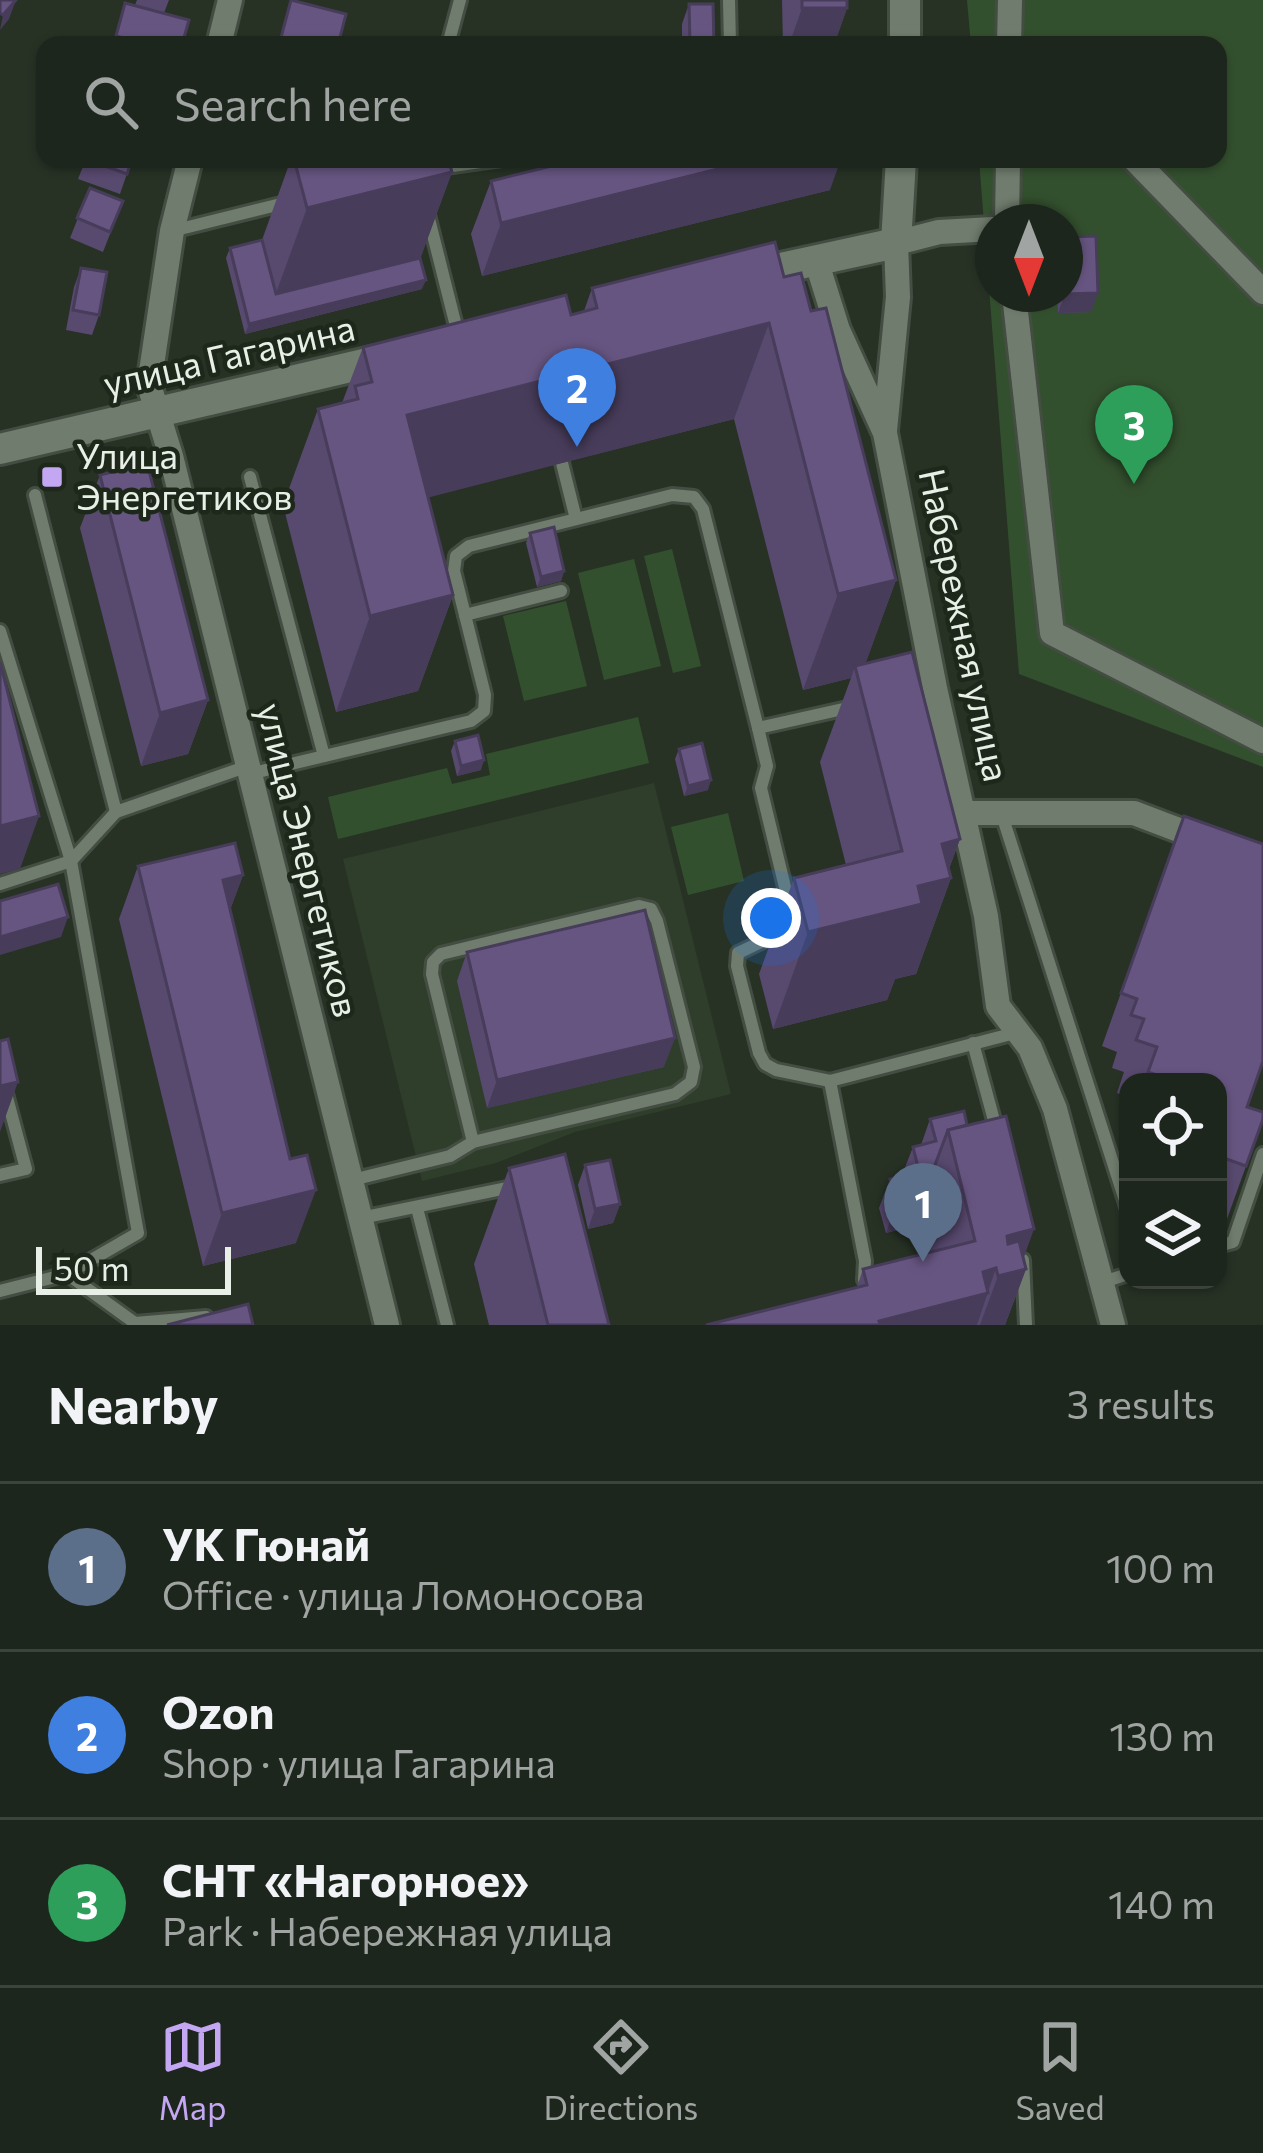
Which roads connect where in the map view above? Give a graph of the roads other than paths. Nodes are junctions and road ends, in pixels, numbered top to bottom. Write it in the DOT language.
graph roads {
  1 [pos="230,0"];
  2 [pos="460,0"];
  3 [pos="729,0"];
  4 [pos="905,0"];
  5 [pos="1010,0"];
  6 [pos="221,36"];
  7 [pos="450,36"];
  8 [pos="730,36"];
  9 [pos="905,36"];
  10 [pos="1014,36"];
  11 [pos="188,168"];
  12 [pos="432,168"];
  13 [pos="900,168"];
  14 [pos="1008,168"];
  15 [pos="1143,168"];
  16 [pos="417,170"];
  17 [pos="422,190"];
  18 [pos="306,198"];
  19 [pos="1007,204"];
  20 [pos="975,230"];
  21 [pos="172,231"];
  22 [pos="896,243"];
  23 [pos="816,260"];
  24 [pos="706,285"];
  25 [pos="1263,292"];
  26 [pos="1016,312"];
  27 [pos="894,322"];
  28 [pos="838,330"];
  29 [pos="449,344"];
  30 [pos="156,413"];
  31 [pos="885,433"];
  32 [pos="0,449"];
  33 [pos="562,463"];
  34 [pos="250,477"];
  35 [pos="35,494"];
  36 [pos="576,519"];
  37 [pos="561,591"];
  38 [pos="465,615"];
  39 [pos="0,631"];
  40 [pos="862,704"];
  41 [pos="758,728"];
  42 [pos="1263,741"];
  43 [pos="324,756"];
  44 [pos="249,770"];
  45 [pos="116,812"];
  46 [pos="1001,812"];
  47 [pos="963,813"];
  48 [pos="71,861"];
  49 [pos="1263,862"];
  50 [pos="0,884"];
  51 [pos="1015,1033"];
  52 [pos="973,1043"];
  53 [pos="0,1071"];
  54 [pos="830,1081"];
  55 [pos="473,1142"];
  56 [pos="1263,1154"];
  57 [pos="1005,1159"];
  58 [pos="0,1175"];
  59 [pos="350,1180"];
  60 [pos="1119,1182"];
  61 [pos="526,1184"];
  62 [pos="417,1208"];
  63 [pos="360,1218"];
  64 [pos="1022,1243"];
  65 [pos="1227,1244"];
  66 [pos="67,1274"];
  67 [pos="1119,1277"];
  68 [pos="1103,1282"];
  69 [pos="0,1291"];
  70 [pos="846,1300"];
  71 [pos="223,1315"];
  72 [pos="387,1325"];
  73 [pos="447,1325"];
  74 [pos="1026,1325"];
  75 [pos="1113,1325"];
  1 -- 6 [label="street"];
  2 -- 7 [label="lane"];
  3 -- 8 [label="lane"];
  4 -- 9 [label="street"];
  5 -- 10 [label="street"];
  11 -- 21 [label="street, улица Энергетиков"];
  12 -- 16 [label="lane"];
  13 -- 22 [label="street, Набережная улица"];
  14 -- 19 [label="street"];
  15 -- 25 [label="street"];
  17 -- 29 [label="lane"];
  18 -- 21 [label="lane"];
  20 -- 22 [label="street"];
  21 -- 30 [label="street, улица Энергетиков"];
  22 -- 23 [label="street"];
  22 -- 27 [label="street, Набережная улица"];
  23 -- 24 [label="street"];
  23 -- 28 [label="street, Набережная улица"];
  26 -- 42 [label="street"];
  27 -- 28 [label="street"];
  27 -- 31 [label="street, Набережная улица"];
  28 -- 31 [label="street, Набережная улица"];
  29 -- 30 [label="street, улица Гагарина"];
  30 -- 32 [label="street, улица Гагарина"];
  30 -- 44 [label="street, улица Энергетиков"];
  31 -- 47 [label="street, Набережная улица"];
  33 -- 36 [label="lane"];
  34 -- 43 [label="lane"];
  35 -- 45 [label="lane"];
  36 -- 38 [label="lane"];
  36 -- 41 [label="lane"];
  37 -- 38 [label="lane"];
  38 -- 43 [label="lane"];
  39 -- 48 [label="lane"];
  40 -- 41 [label="lane"];
  41 -- 54 [label="lane"];
  43 -- 44 [label="lane"];
  44 -- 45 [label="lane"];
  44 -- 59 [label="street, улица Энергетиков"];
  45 -- 48 [label="lane"];
  46 -- 47 [label="street, Набережная улица"];
  46 -- 49 [label="street, Набережная улица"];
  46 -- 60 [label="lane"];
  47 -- 51 [label="street"];
  48 -- 50 [label="lane"];
  48 -- 66 [label="lane"];
  51 -- 52 [label="lane"];
  51 -- 68 [label="street"];
  52 -- 54 [label="lane"];
  52 -- 57 [label="lane"];
  53 -- 58 [label="lane"];
  54 -- 70 [label="lane"];
  55 -- 55 [label="lane"];
  55 -- 59 [label="lane"];
  56 -- 65 [label="lane"];
  59 -- 63 [label="street, улица Энергетиков"];
  61 -- 62 [label="lane"];
  62 -- 63 [label="lane"];
  62 -- 73 [label="lane"];
  63 -- 72 [label="street, улица Энергетиков"];
  64 -- 74 [label="lane"];
  66 -- 69 [label="lane"];
  66 -- 71 [label="lane"];
  67 -- 68 [label="lane"];
  68 -- 75 [label="street"];
}
